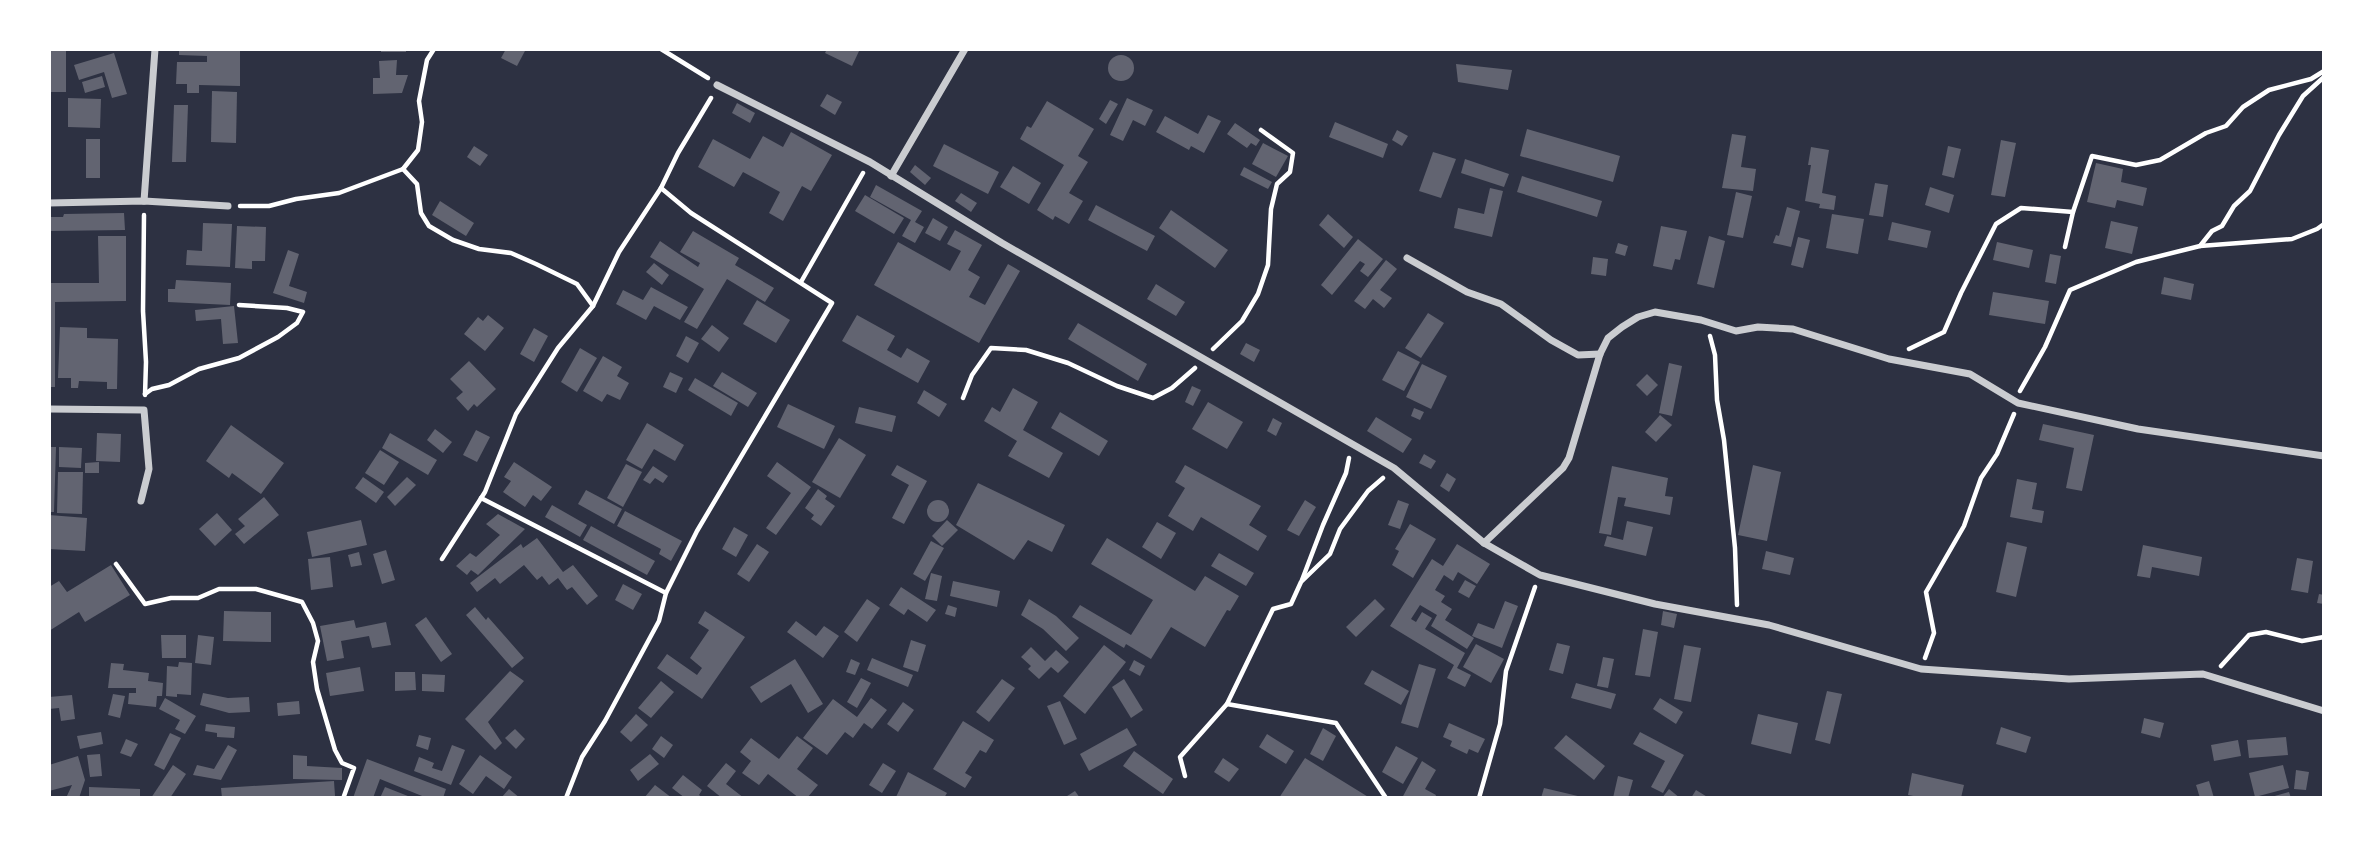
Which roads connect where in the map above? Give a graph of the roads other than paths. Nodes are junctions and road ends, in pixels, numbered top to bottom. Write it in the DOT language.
graph roads {
  1 [pos="155,49"];
  2 [pos="965,49"];
  3 [pos="718,85"];
  4 [pos="891,176"];
  5 [pos="144,201"];
  6 [pos="49,203"];
  7 [pos="228,206"];
  8 [pos="1407,258"];
  9 [pos="1600,354"];
  10 [pos="49,409"];
  11 [pos="2324,456"];
  12 [pos="141,501"];
  13 [pos="1484,543"];
  14 [pos="2324,711"];
  1 -- 5 [label="street"];
  2 -- 4 [label="street"];
  3 -- 4 [label="street"];
  4 -- 13 [label="street"];
  5 -- 6 [label="street"];
  5 -- 7 [label="street"];
  8 -- 9 [label="street"];
  9 -- 11 [label="street"];
  9 -- 13 [label="street"];
  10 -- 12 [label="street"];
  13 -- 14 [label="street"];
}
